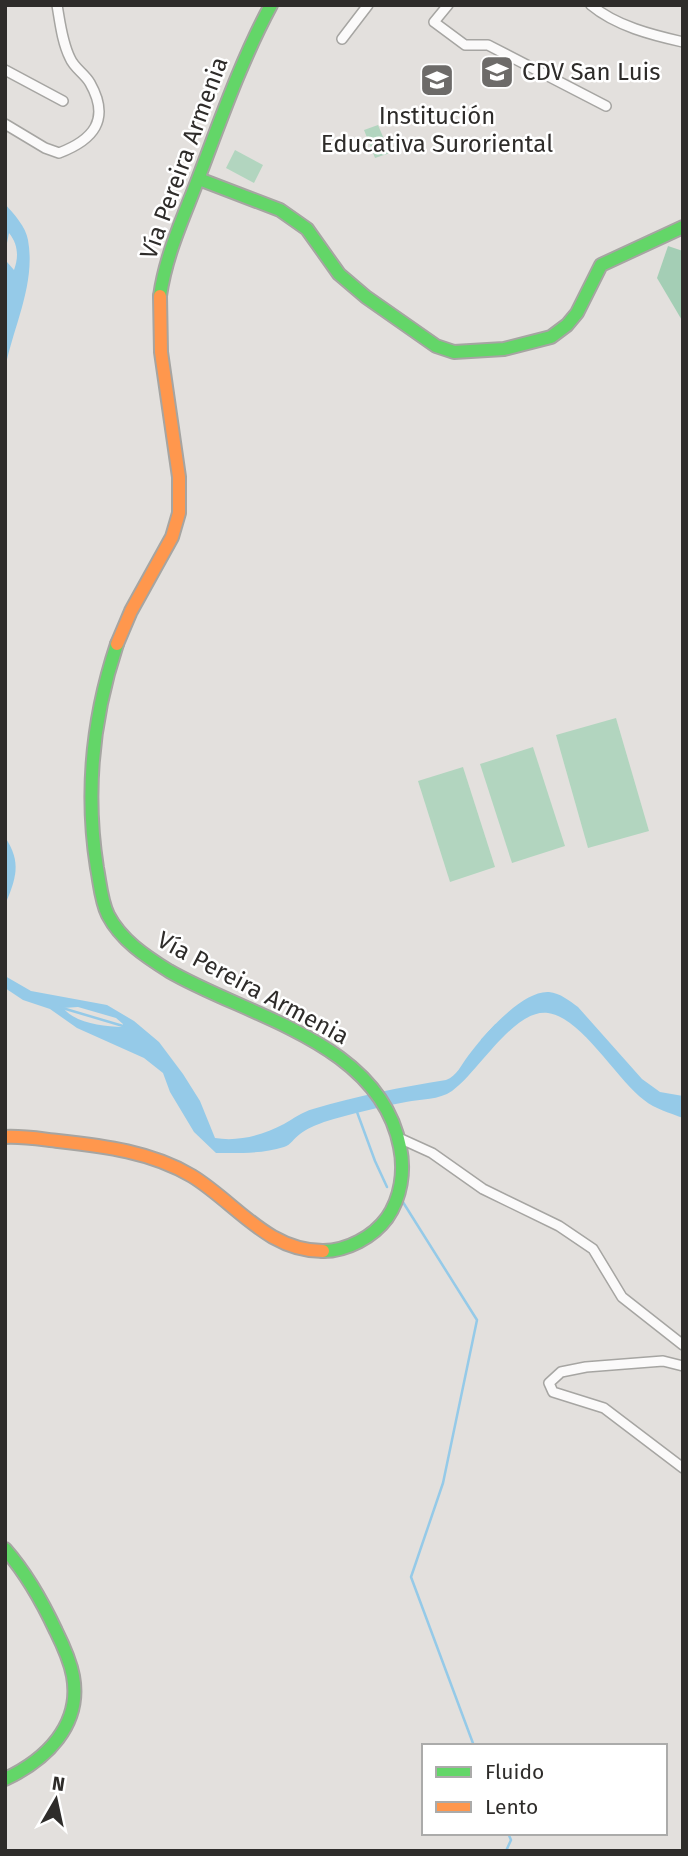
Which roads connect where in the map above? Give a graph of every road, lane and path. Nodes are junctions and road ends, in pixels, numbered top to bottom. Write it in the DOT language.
graph roads {
  1 [pos="57,5"];
  2 [pos="271,5"];
  3 [pos="368,5"];
  4 [pos="591,5"];
  5 [pos="443,7"];
  6 [pos="342,39"];
  7 [pos="683,42"];
  8 [pos="5,71"];
  9 [pos="63,101"];
  10 [pos="606,106"];
  11 [pos="5,124"];
  12 [pos="199,179"];
  13 [pos="683,227"];
  14 [pos="5,1137"];
  15 [pos="399,1138"];
  16 [pos="683,1345"];
  17 [pos="683,1366"];
  18 [pos="683,1468"];
  19 [pos="5,1549"];
  20 [pos="5,1779"];
  1 -- 11 [label="street"];
  2 -- 12 [label="main road, Vía Pereira Armenia"];
  3 -- 6 [label="street"];
  4 -- 7 [label="street"];
  5 -- 10 [label="street"];
  8 -- 9 [label="street"];
  12 -- 13 [label="main road"];
  12 -- 15 [label="main road, Vía Pereira Armenia"];
  14 -- 15 [label="main road"];
  15 -- 16 [label="street"];
  17 -- 18 [label="street"];
  19 -- 20 [label="main road"];
}
